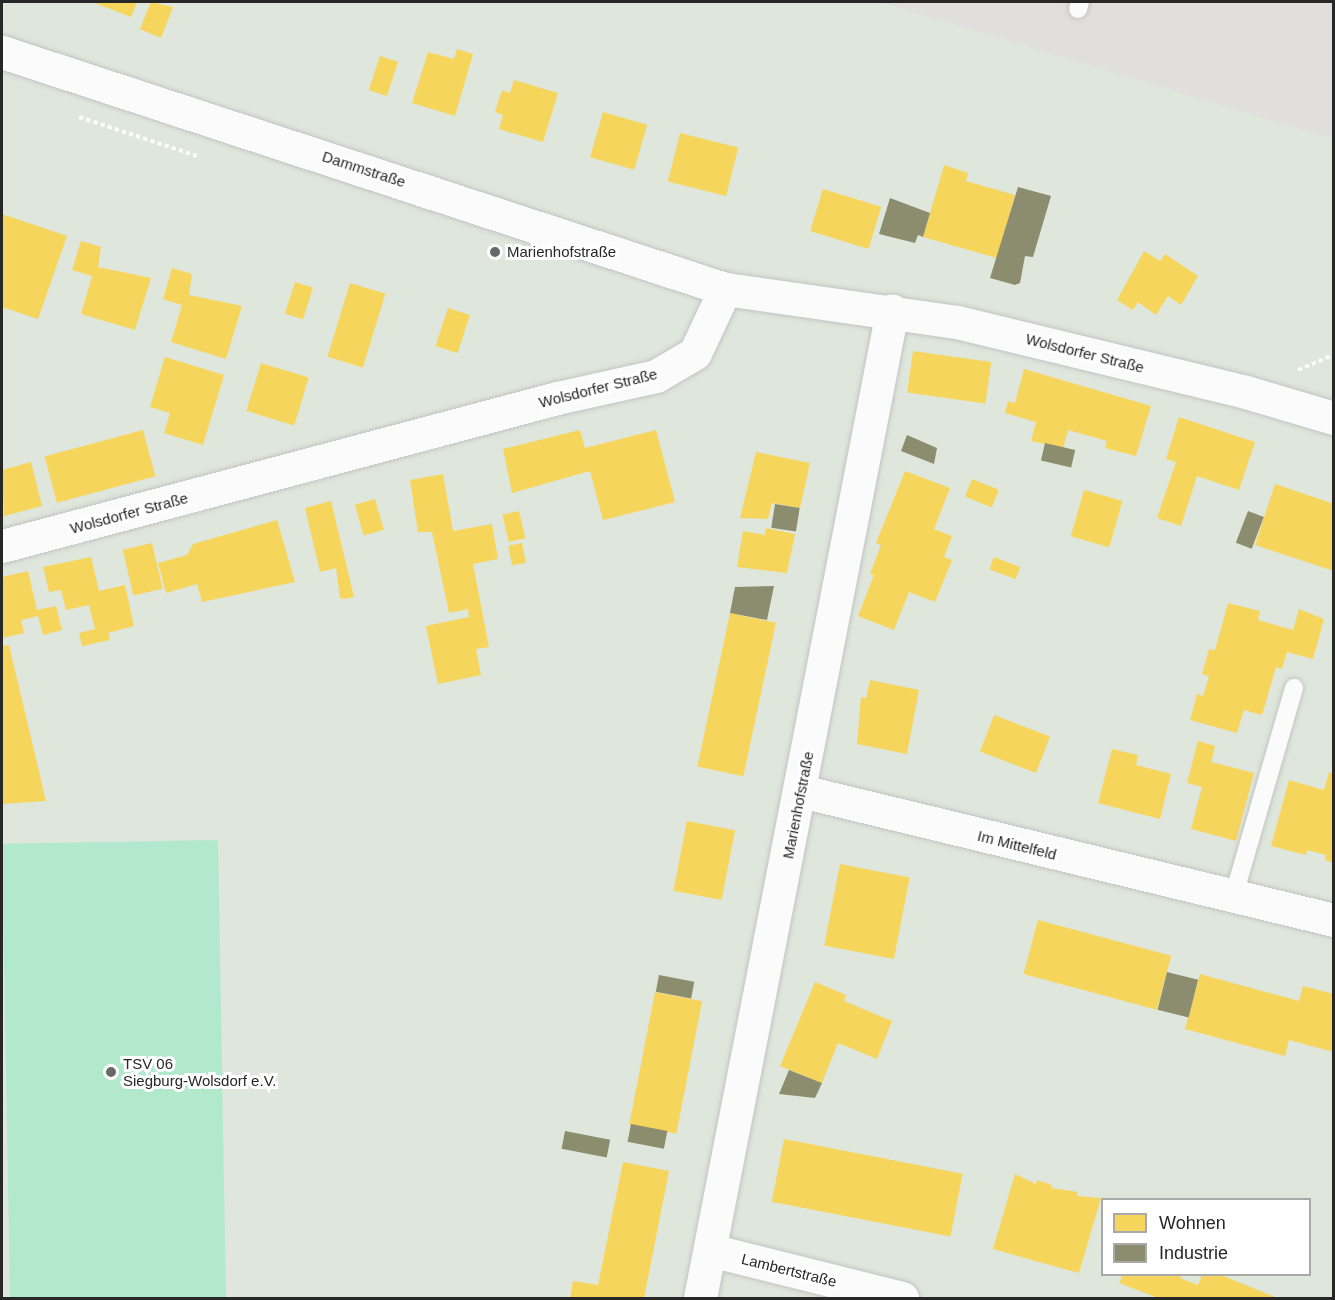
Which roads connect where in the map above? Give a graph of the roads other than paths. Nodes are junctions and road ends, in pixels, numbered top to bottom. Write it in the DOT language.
graph roads {
  1 [pos="2,52"];
  2 [pos="725,289"];
  3 [pos="892,311"];
  4 [pos="1334,418"];
  5 [pos="2,546"];
  6 [pos="1294,688"];
  7 [pos="801,791"];
  8 [pos="1233,898"];
  9 [pos="1334,920"];
  10 [pos="710,1250"];
  11 [pos="700,1299"];
  12 [pos="902,1299"];
  1 -- 2 [label="street, Dammstraße"];
  2 -- 3 [label="street, Wolsdorfer Straße"];
  2 -- 5 [label="street, Wolsdorfer Straße"];
  3 -- 4 [label="street, Wolsdorfer Straße"];
  3 -- 7 [label="street, Marienhofstraße"];
  6 -- 8 [label="lane"];
  7 -- 8 [label="street, Im Mittelfeld"];
  7 -- 10 [label="street, Marienhofstraße"];
  8 -- 9 [label="street, Im Mittelfeld"];
  10 -- 11 [label="street, Marienhofstraße"];
  10 -- 12 [label="street, Lambertstraße"];
}
